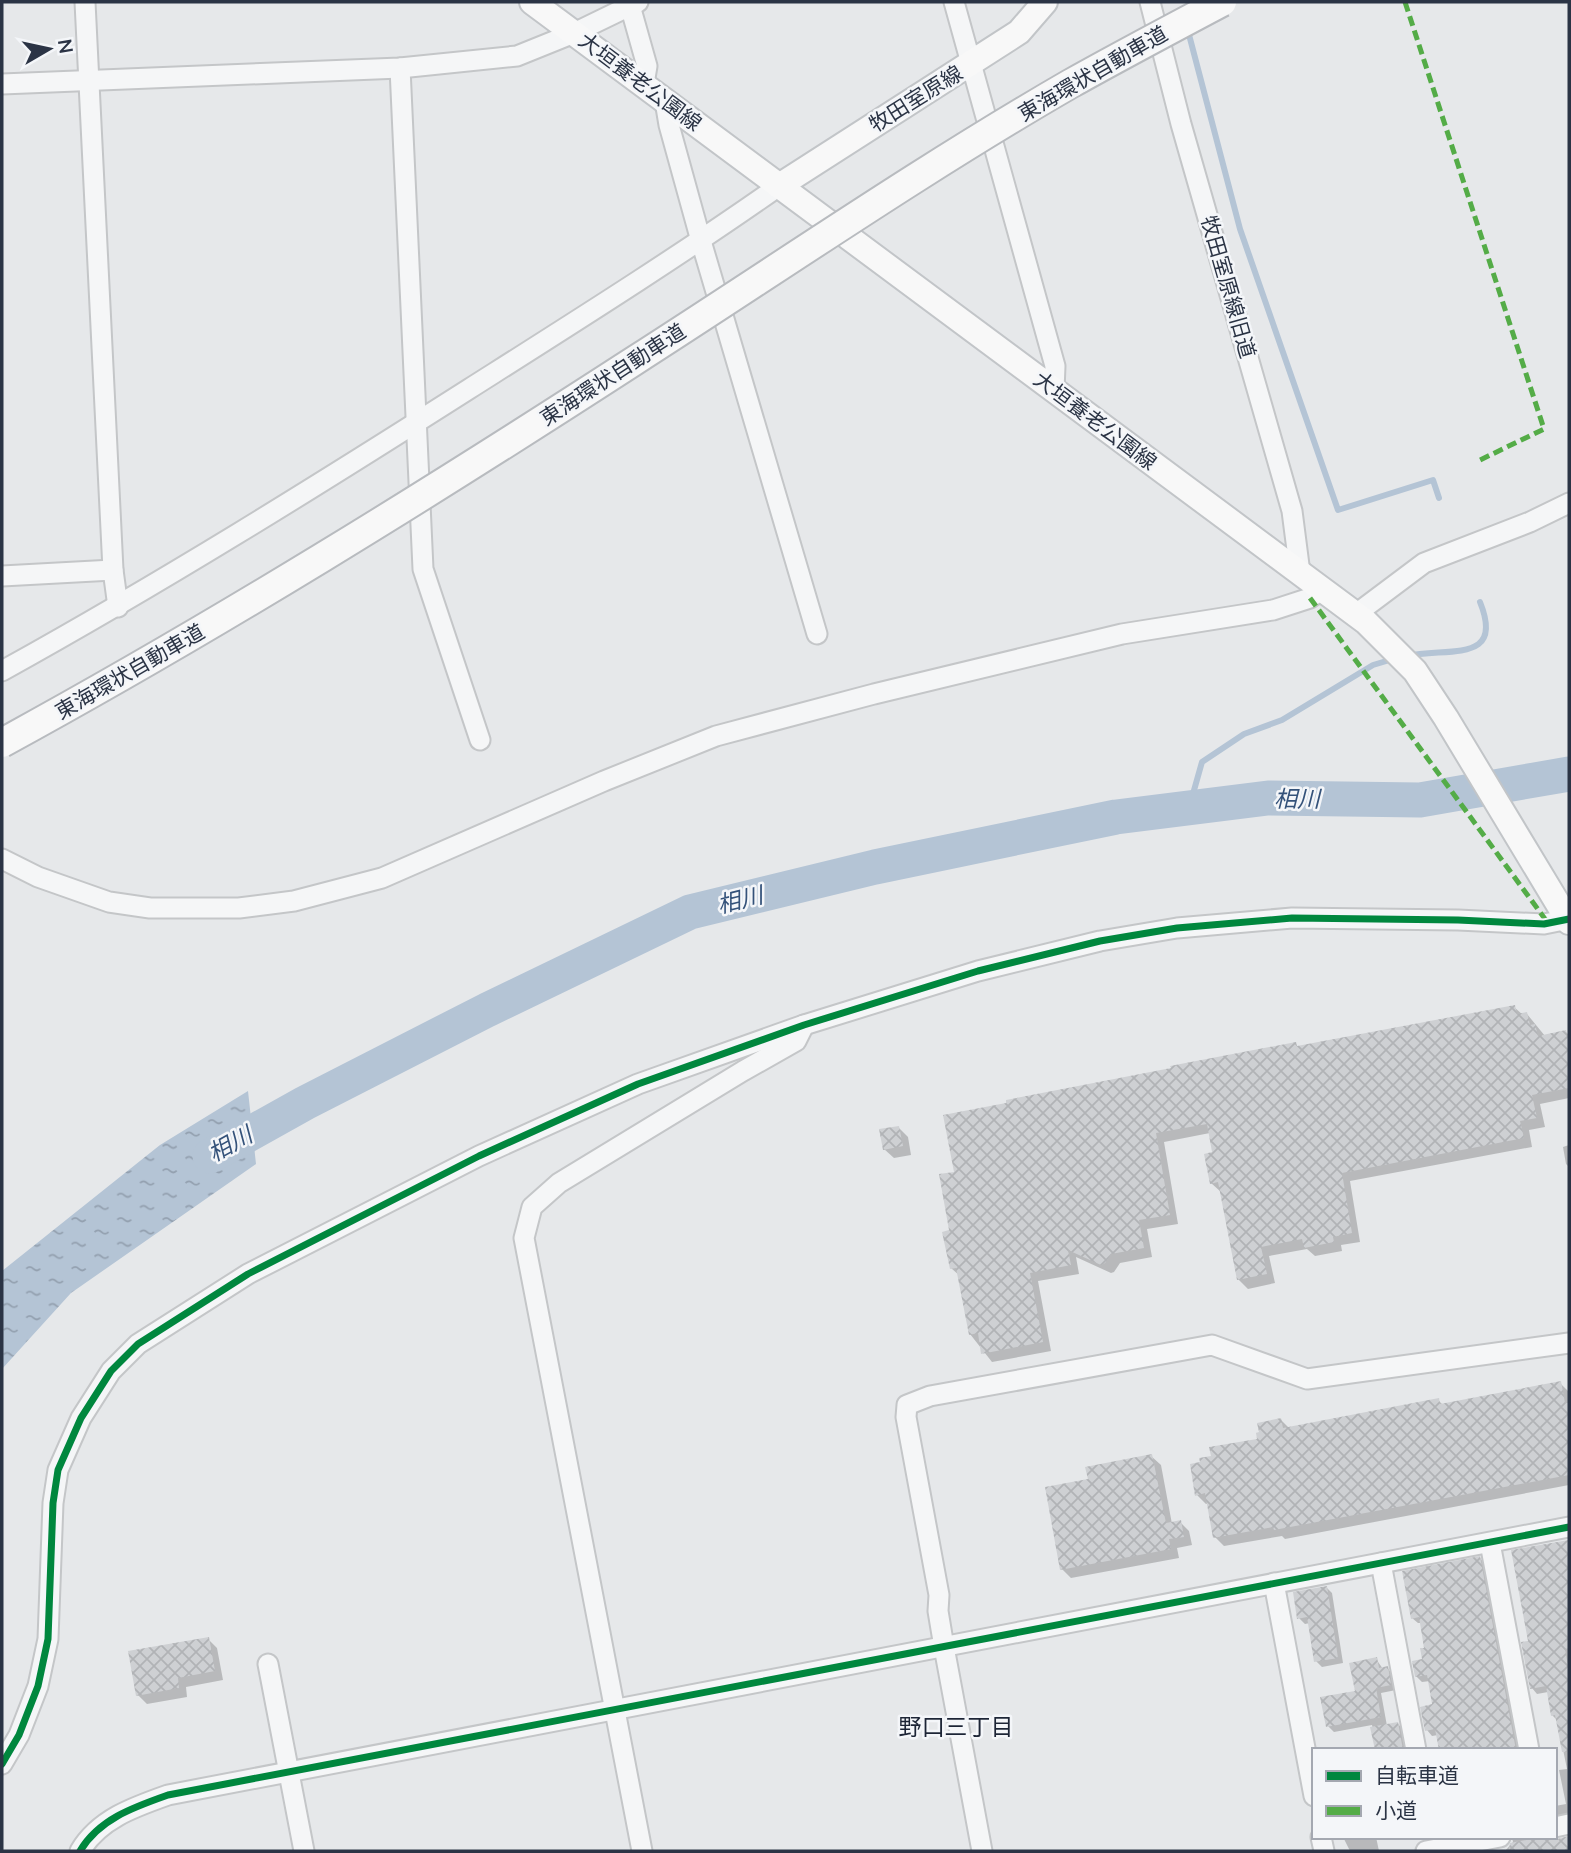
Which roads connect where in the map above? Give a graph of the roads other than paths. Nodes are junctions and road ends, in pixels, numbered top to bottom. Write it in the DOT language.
graph roads {
  1 [pos="85,2"];
  2 [pos="532,2"];
  3 [pos="954,2"];
  4 [pos="1045,2"];
  5 [pos="1150,2"];
  6 [pos="1222,2"];
  7 [pos="632,3"];
  8 [pos="574,33"];
  9 [pos="971,64"];
  10 [pos="400,68"];
  11 [pos="89,81"];
  12 [pos="2,84"];
  13 [pos="644,84"];
  14 [pos="665,101"];
  15 [pos="779,186"];
  16 [pos="701,241"];
  17 [pos="1054,390"];
  18 [pos="416,422"];
  19 [pos="1569,503"];
  20 [pos="113,570"];
  21 [pos="1300,573"];
  22 [pos="2,576"];
  23 [pos="1322,589"];
  24 [pos="118,607"];
  25 [pos="1361,618"];
  26 [pos="817,634"];
  27 [pos="2,671"];
  28 [pos="480,740"];
  29 [pos="2,743"];
  30 [pos="2,859"];
  31 [pos="1567,918"];
  32 [pos="804,1025"];
  33 [pos="1569,1343"];
  34 [pos="1569,1527"];
  35 [pos="1490,1543"];
  36 [pos="1381,1563"];
  37 [pos="1274,1583"];
  38 [pos="944,1647"];
  39 [pos="268,1664"];
  40 [pos="616,1710"];
  41 [pos="1416,1748"];
  42 [pos="1529,1748"];
  43 [pos="2,1764"];
  44 [pos="289,1771"];
  45 [pos="1312,1785"];
  46 [pos="1485,1839"];
  47 [pos="1431,1846"];
  48 [pos="80,1851"];
  49 [pos="304,1851"];
  50 [pos="642,1851"];
  51 [pos="982,1851"];
  1 -- 11 [label="street"];
  2 -- 8 [label="main road, 大垣養老公園線"];
  3 -- 9 [label="street"];
  4 -- 9 [label="main road, 牧田室原線"];
  5 -- 21 [label="street, 牧田室原線旧道"];
  6 -- 29 [label="highway, 東海環状自動車道, bridge"];
  7 -- 8 [label="street"];
  7 -- 13 [label="street"];
  8 -- 10 [label="street"];
  8 -- 13 [label="main road, 大垣養老公園線"];
  9 -- 15 [label="main road, 牧田室原線"];
  9 -- 17 [label="street"];
  10 -- 11 [label="street"];
  10 -- 18 [label="street"];
  11 -- 12 [label="street"];
  11 -- 20 [label="street"];
  13 -- 14 [label="main road, 大垣養老公園線"];
  14 -- 15 [label="main road, 大垣養老公園線"];
  14 -- 16 [label="street"];
  15 -- 16 [label="street"];
  15 -- 17 [label="main road, 大垣養老公園線"];
  16 -- 18 [label="street"];
  16 -- 26 [label="street"];
  17 -- 21 [label="main road, 大垣養老公園線"];
  18 -- 24 [label="street"];
  18 -- 28 [label="street"];
  19 -- 25 [label="street"];
  20 -- 22 [label="street"];
  20 -- 24 [label="street"];
  21 -- 23 [label="main road, 大垣養老公園線"];
  23 -- 25 [label="main road, 大垣養老公園線"];
  23 -- 30 [label="street"];
  24 -- 27 [label="street"];
  25 -- 31 [label="main road, 大垣養老公園線"];
  31 -- 32 [label="street"];
  32 -- 40 [label="street"];
  32 -- 43 [label="street"];
  33 -- 38 [label="street"];
  34 -- 35 [label="street"];
  35 -- 36 [label="street"];
  35 -- 42 [label="street"];
  36 -- 37 [label="street"];
  36 -- 41 [label="street"];
  37 -- 38 [label="street"];
  37 -- 45 [label="street"];
  38 -- 40 [label="street"];
  38 -- 51 [label="street"];
  39 -- 44 [label="street"];
  40 -- 44 [label="street"];
  40 -- 50 [label="street"];
  44 -- 48 [label="street"];
  44 -- 49 [label="street"];
  46 -- 47 [label="street"];
}
